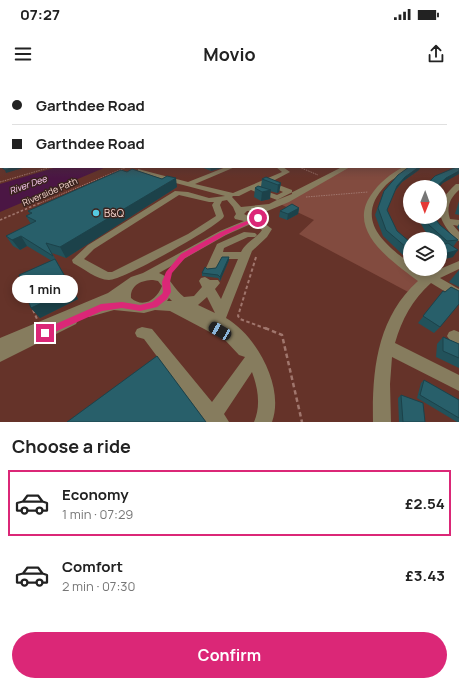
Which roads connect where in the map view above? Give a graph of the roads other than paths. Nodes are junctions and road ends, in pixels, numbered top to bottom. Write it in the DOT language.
graph roads {
  1 [pos="148,168"];
  2 [pos="229,168"];
  3 [pos="281,168"];
  4 [pos="344,168"];
  5 [pos="406,168"];
  6 [pos="189,185"];
  7 [pos="275,186"];
  8 [pos="459,186"];
  9 [pos="264,195"];
  10 [pos="233,196"];
  11 [pos="447,199"];
  12 [pos="219,200"];
  13 [pos="239,213"];
  14 [pos="255,214"];
  15 [pos="447,221"];
  16 [pos="447,223"];
  17 [pos="459,223"];
  18 [pos="223,233"];
  19 [pos="459,238"];
  20 [pos="254,239"];
  21 [pos="183,256"];
  22 [pos="242,256"];
  23 [pos="403,263"];
  24 [pos="459,265"];
  25 [pos="145,276"];
  26 [pos="423,276"];
  27 [pos="429,279"];
  28 [pos="132,282"];
  29 [pos="167,284"];
  30 [pos="459,295"];
  31 [pos="183,302"];
  32 [pos="154,305"];
  33 [pos="134,307"];
  34 [pos="220,322"];
  35 [pos="142,333"];
  36 [pos="3,342"];
  37 [pos="386,346"];
  38 [pos="0,355"];
  39 [pos="252,358"];
  40 [pos="459,384"];
  41 [pos="216,419"];
  42 [pos="263,422"];
  43 [pos="382,422"];
  1 -- 6 [label="street"];
  2 -- 6 [label="street"];
  3 -- 7 [label="street"];
  4 -- 9 [label="street"];
  5 -- 23 [label="street"];
  6 -- 10 [label="street"];
  7 -- 9 [label="street"];
  7 -- 9 [label="street"];
  8 -- 11 [label="street"];
  9 -- 10 [label="street"];
  9 -- 14 [label="street"];
  10 -- 12 [label="street"];
  10 -- 13 [label="street"];
  10 -- 14 [label="street"];
  12 -- 12 [label="street"];
  13 -- 14 [label="street"];
  13 -- 18 [label="street"];
  14 -- 18 [label="street"];
  14 -- 20 [label="street"];
  15 -- 17 [label="street"];
  16 -- 19 [label="street"];
  18 -- 21 [label="street"];
  20 -- 22 [label="street"];
  20 -- 22 [label="street"];
  21 -- 25 [label="street"];
  21 -- 29 [label="street"];
  22 -- 34 [label="street"];
  24 -- 27 [label="street"];
  25 -- 28 [label="street"];
  25 -- 29 [label="street"];
  26 -- 27 [label="street"];
  27 -- 30 [label="street"];
  27 -- 37 [label="street"];
  28 -- 33 [label="street"];
  28 -- 36 [label="street"];
  29 -- 31 [label="street"];
  29 -- 32 [label="street"];
  31 -- 34 [label="street"];
  31 -- 34 [label="street"];
  32 -- 33 [label="street"];
  32 -- 34 [label="street"];
  33 -- 38 [label="street"];
  34 -- 39 [label="street"];
  35 -- 41 [label="street"];
  37 -- 40 [label="street"];
  37 -- 43 [label="street"];
  39 -- 41 [label="street"];
  39 -- 42 [label="street"];
}
